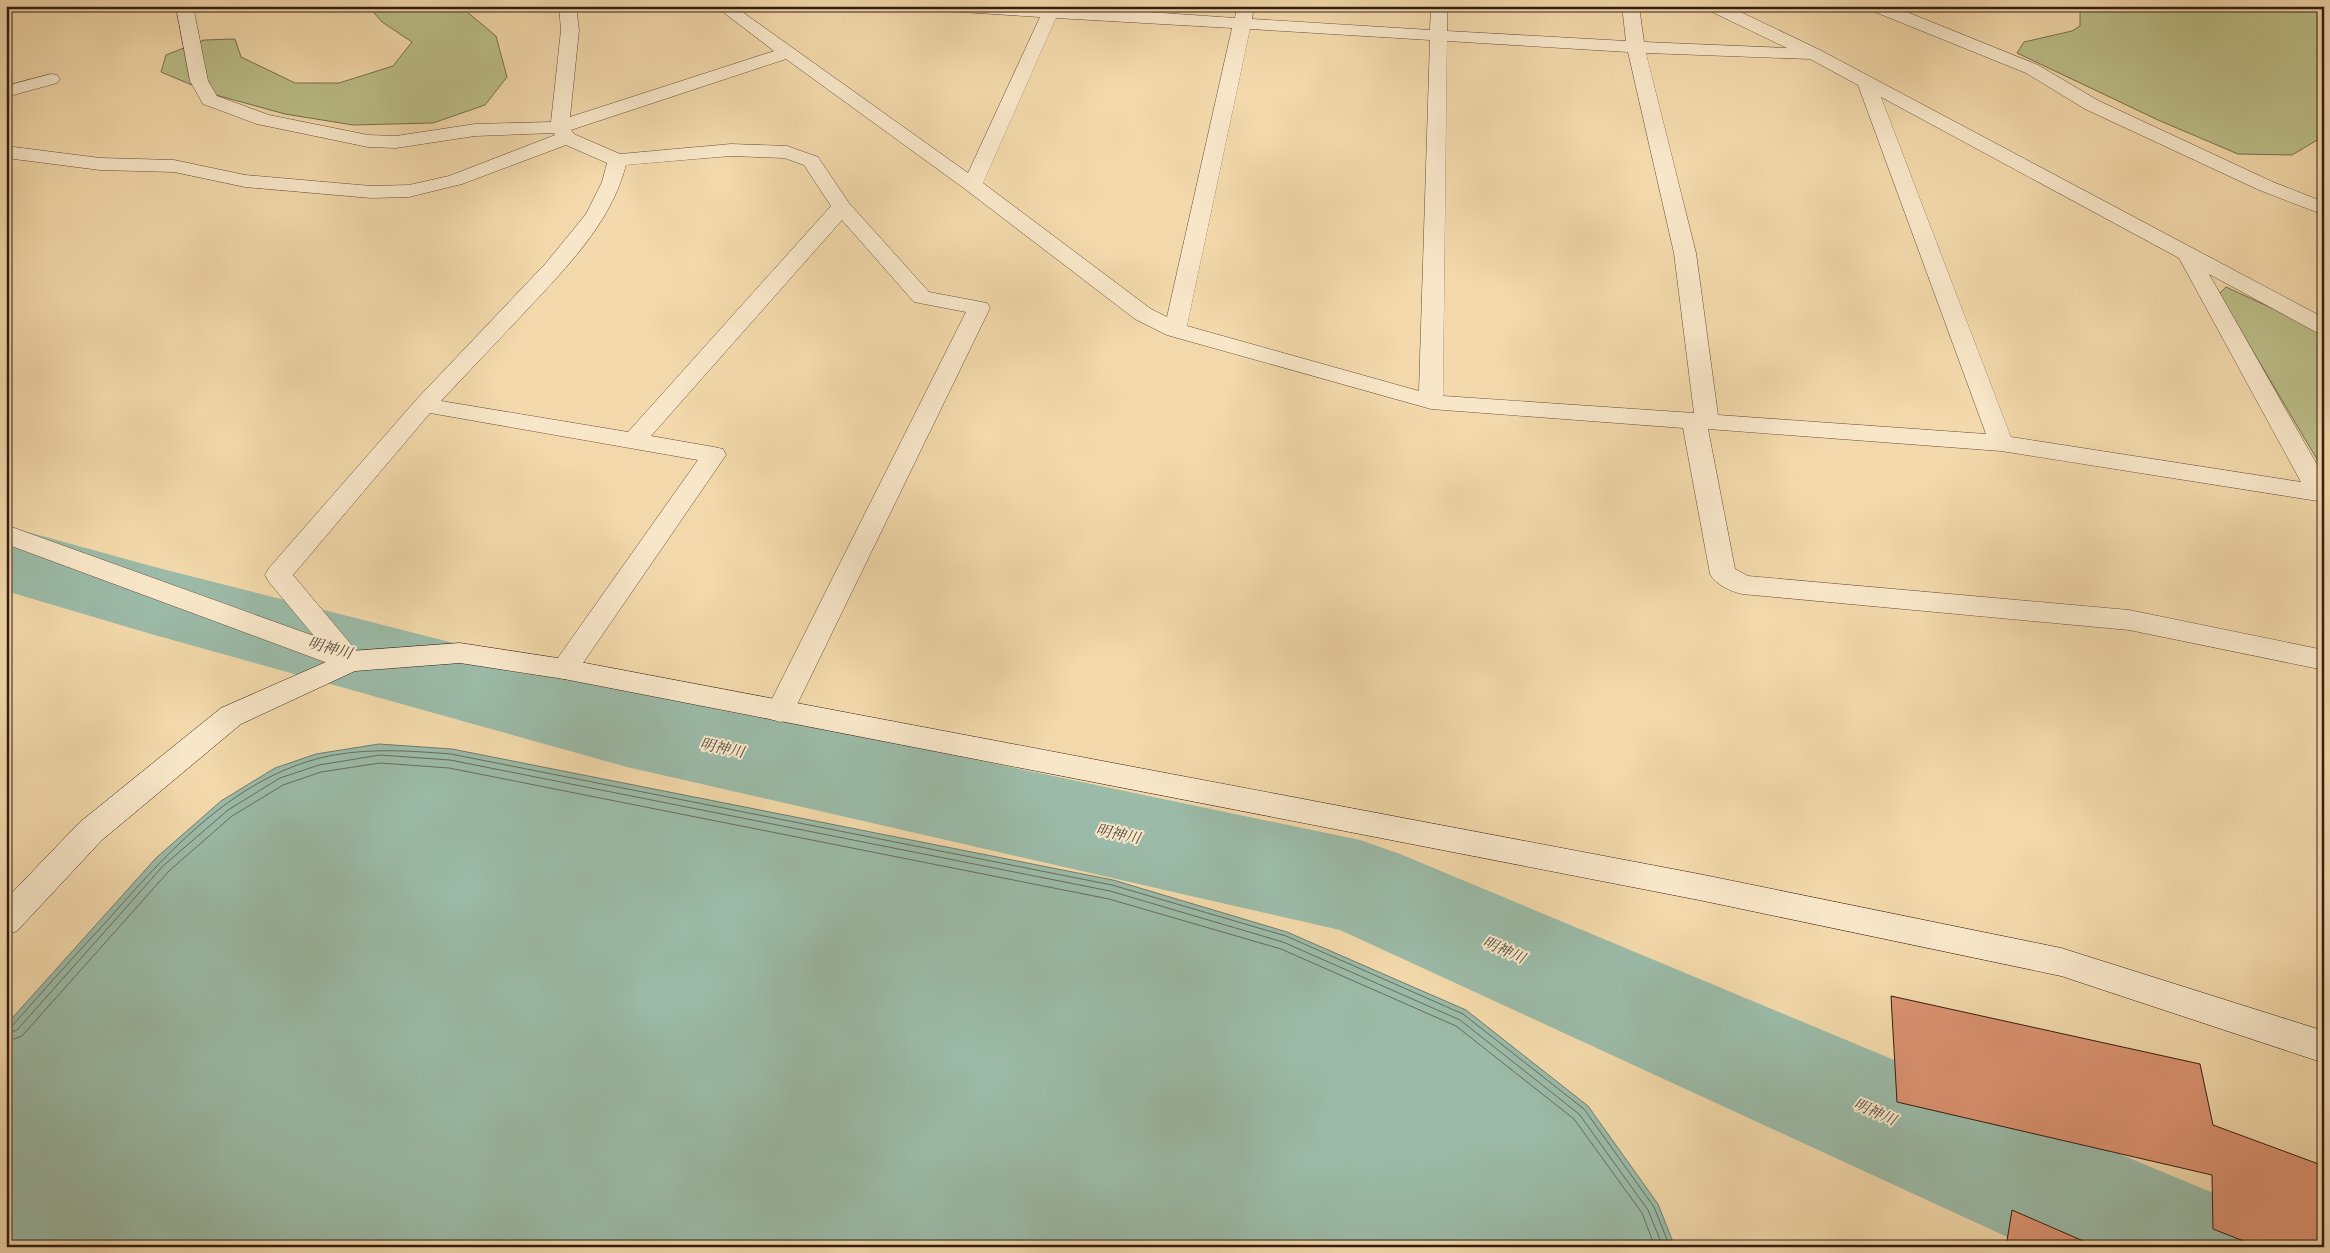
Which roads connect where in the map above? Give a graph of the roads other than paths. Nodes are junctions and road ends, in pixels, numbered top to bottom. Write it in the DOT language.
graph roads {
  1 [pos="184,6"];
  2 [pos="567,6"];
  3 [pos="723,6"];
  4 [pos="946,6"];
  5 [pos="1439,6"];
  6 [pos="1630,6"];
  7 [pos="1714,6"];
  8 [pos="1876,6"];
  9 [pos="1052,10"];
  10 [pos="1245,15"];
  11 [pos="1439,36"];
  12 [pos="1636,46"];
  13 [pos="787,53"];
  14 [pos="1814,54"];
  15 [pos="51,79"];
  16 [pos="1866,82"];
  17 [pos="6,92"];
  18 [pos="563,132"];
  19 [pos="6,152"];
  20 [pos="618,160"];
  21 [pos="972,185"];
  22 [pos="842,207"];
  23 [pos="2324,210"];
  24 [pos="2186,252"];
  25 [pos="2324,327"];
  26 [pos="1175,330"];
  27 [pos="1431,402"];
  28 [pos="424,405"];
  29 [pos="1700,421"];
  30 [pos="634,441"];
  31 [pos="2001,443"];
  32 [pos="2322,493"];
  33 [pos="6,534"];
  34 [pos="2324,660"];
  35 [pos="351,661"];
  36 [pos="564,669"];
  37 [pos="780,711"];
  38 [pos="6,921"];
  39 [pos="2324,1047"];
  1 -- 18 [label="street"];
  2 -- 18 [label="street"];
  3 -- 13 [label="street"];
  4 -- 9 [label="street"];
  5 -- 11 [label="street"];
  6 -- 12 [label="street"];
  7 -- 14 [label="street"];
  8 -- 23 [label="street"];
  9 -- 10 [label="street"];
  9 -- 21 [label="street"];
  10 -- 11 [label="street"];
  10 -- 26 [label="street"];
  11 -- 12 [label="street"];
  11 -- 27 [label="street"];
  12 -- 14 [label="street"];
  12 -- 29 [label="street"];
  13 -- 18 [label="street"];
  13 -- 21 [label="street"];
  14 -- 16 [label="street"];
  15 -- 17 [label="street"];
  16 -- 24 [label="street"];
  16 -- 31 [label="street"];
  18 -- 19 [label="street"];
  18 -- 20 [label="street"];
  20 -- 22 [label="street"];
  20 -- 28 [label="street"];
  21 -- 26 [label="street"];
  22 -- 30 [label="street"];
  22 -- 37 [label="street"];
  24 -- 25 [label="street"];
  24 -- 32 [label="street"];
  26 -- 27 [label="street"];
  27 -- 29 [label="street"];
  28 -- 30 [label="street"];
  28 -- 35 [label="street"];
  29 -- 31 [label="street"];
  29 -- 34 [label="street"];
  30 -- 36 [label="street"];
  31 -- 32 [label="street"];
  33 -- 35 [label="street"];
  35 -- 36 [label="street"];
  35 -- 38 [label="street"];
  36 -- 37 [label="street"];
  37 -- 39 [label="street"];
}
